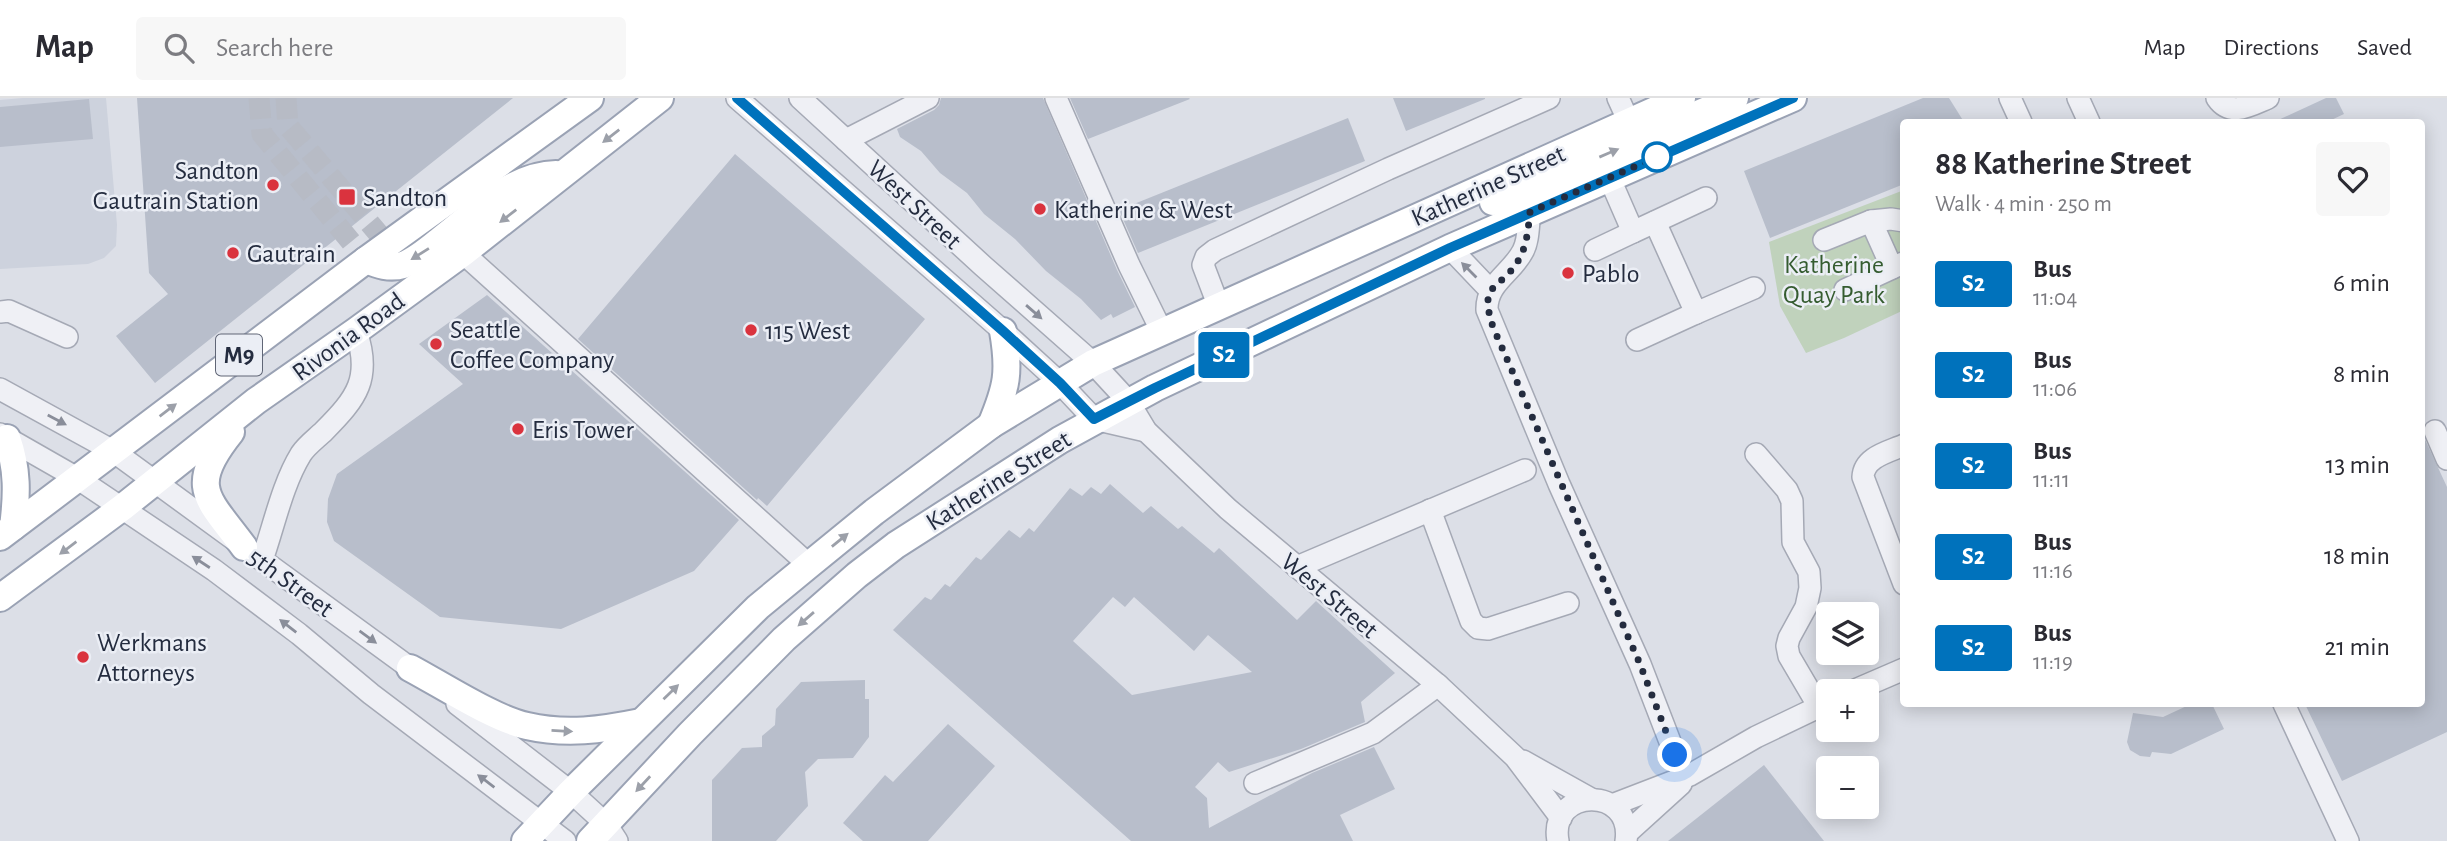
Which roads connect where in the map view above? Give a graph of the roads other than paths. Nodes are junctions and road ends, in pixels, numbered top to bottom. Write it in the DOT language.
graph roads {
  1 [pos="590,98"];
  2 [pos="660,98"];
  3 [pos="737,98"];
  4 [pos="800,98"];
  5 [pos="928,98"];
  6 [pos="1056,98"];
  7 [pos="1549,98"];
  8 [pos="1682,98"];
  9 [pos="1735,98"];
  10 [pos="1793,98"];
  11 [pos="2010,98"];
  12 [pos="2078,98"];
  13 [pos="2217,98"];
  14 [pos="2268,98"];
  15 [pos="1623,110"];
  16 [pos="2020,119"];
  17 [pos="2088,119"];
  18 [pos="846,140"];
  19 [pos="562,174"];
  20 [pos="1609,177"];
  21 [pos="1706,198"];
  22 [pos="1530,212"];
  23 [pos="1900,220"];
  24 [pos="1871,221"];
  25 [pos="1656,222"];
  26 [pos="1633,232"];
  27 [pos="1824,240"];
  28 [pos="1450,248"];
  29 [pos="1595,250"];
  30 [pos="463,253"];
  31 [pos="366,260"];
  32 [pos="1898,266"];
  33 [pos="1754,288"];
  34 [pos="1490,290"];
  35 [pos="1845,290"];
  36 [pos="1219,307"];
  37 [pos="0,312"];
  38 [pos="1696,313"];
  39 [pos="356,331"];
  40 [pos="1003,331"];
  41 [pos="1163,332"];
  42 [pos="67,337"];
  43 [pos="1637,340"];
  44 [pos="1093,363"];
  45 [pos="1060,383"];
  46 [pos="0,389"];
  47 [pos="256,401"];
  48 [pos="1128,401"];
  49 [pos="1094,419"];
  50 [pos="991,425"];
  51 [pos="1146,431"];
  52 [pos="2435,431"];
  53 [pos="4,436"];
  54 [pos="1900,447"];
  55 [pos="113,451"];
  56 [pos="1756,454"];
  57 [pos="2447,459"];
  58 [pos="1525,470"];
  59 [pos="76,478"];
  60 [pos="155,481"];
  61 [pos="122,507"];
  62 [pos="1430,510"];
  63 [pos="6,532"];
  64 [pos="253,554"];
  65 [pos="809,565"];
  66 [pos="1297,567"];
  67 [pos="1900,574"];
  68 [pos="0,598"];
  69 [pos="1569,603"];
  70 [pos="410,668"];
  71 [pos="1900,671"];
  72 [pos="1879,680"];
  73 [pos="1438,685"];
  74 [pos="1816,693"];
  75 [pos="2285,707"];
  76 [pos="1816,708"];
  77 [pos="640,722"];
  78 [pos="1515,757"];
  79 [pos="1687,777"];
  80 [pos="1255,783"];
  81 [pos="571,792"];
  82 [pos="1591,799"];
  83 [pos="1612,805"];
  84 [pos="1561,818"];
  85 [pos="533,832"];
  86 [pos="605,836"];
  87 [pos="1627,837"];
  88 [pos="565,841"];
  89 [pos="1559,841"];
  90 [pos="2348,841"];
  1 -- 31 [label="main road, Rivonia Road / M9"];
  2 -- 19 [label="main road, Rivonia Road / M9, one-way"];
  3 -- 40 [label="street, West Street"];
  4 -- 18 [label="street, West Street"];
  5 -- 18 [label="street"];
  6 -- 41 [label="street"];
  7 -- 36 [label="street"];
  8 -- 15 [label="main road, Katherine Street"];
  44 -- 9 [label="main road, one-way"];
  10 -- 20 [label="main road, Katherine Street"];
  11 -- 16 [label="street"];
  12 -- 17 [label="street"];
  13 -- 14 [label="street"];
  15 -- 36 [label="main road, Katherine Street"];
  18 -- 44 [label="street, West Street, one-way"];
  19 -- 30 [label="main road, Rivonia Road / M9, one-way"];
  19 -- 31 [label="main road, one-way"];
  20 -- 22 [label="main road, Katherine Street"];
  20 -- 26 [label="street"];
  21 -- 25 [label="street"];
  22 -- 28 [label="main road, Katherine Street"];
  22 -- 34 [label="street"];
  23 -- 24 [label="street"];
  24 -- 27 [label="street"];
  24 -- 32 [label="street"];
  25 -- 26 [label="street"];
  25 -- 38 [label="street"];
  26 -- 29 [label="street"];
  34 -- 28 [label="street, one-way"];
  28 -- 48 [label="main road, Katherine Street"];
  30 -- 39 [label="main road, Rivonia Road / M9"];
  30 -- 65 [label="street"];
  55 -- 31 [label="main road, Rivonia Road / M9, one-way"];
  32 -- 35 [label="street"];
  33 -- 38 [label="street"];
  34 -- 79 [label="street"];
  36 -- 41 [label="main road, Katherine Street"];
  37 -- 42 [label="street"];
  38 -- 43 [label="street"];
  39 -- 47 [label="main road, Rivonia Road / M9"];
  39 -- 64 [label="street"];
  40 -- 45 [label="street, West Street"];
  40 -- 50 [label="main road"];
  41 -- 44 [label="main road, Katherine Street"];
  44 -- 45 [label="main road, Katherine Street"];
  44 -- 48 [label="street, West Street"];
  45 -- 49 [label="street, West Street"];
  45 -- 50 [label="main road, Katherine Street"];
  46 -- 55 [label="street, 5th Street, one-way"];
  47 -- 60 [label="main road, Rivonia Road / M9"];
  47 -- 64 [label="main road"];
  48 -- 49 [label="main road, Katherine Street"];
  48 -- 51 [label="street, West Street"];
  49 -- 51 [label="street"];
  49 -- 86 [label="main road, Katherine Street, one-way"];
  65 -- 50 [label="main road, Katherine Street, one-way"];
  51 -- 66 [label="street, West Street"];
  52 -- 57 [label="street"];
  53 -- 59 [label="street, 5th Street"];
  53 -- 63 [label="main road"];
  54 -- 67 [label="street"];
  55 -- 59 [label="main road, Rivonia Road / M9"];
  55 -- 60 [label="street, 5th Street"];
  56 -- 74 [label="street"];
  58 -- 62 [label="street"];
  59 -- 61 [label="street, 5th Street"];
  59 -- 63 [label="main road, Rivonia Road / M9"];
  60 -- 61 [label="main road, Rivonia Road / M9"];
  60 -- 64 [label="street, 5th Street"];
  61 -- 68 [label="main road, Rivonia Road / M9, one-way"];
  85 -- 61 [label="street, 5th Street, one-way"];
  62 -- 66 [label="street"];
  62 -- 69 [label="street"];
  64 -- 70 [label="street, 5th Street, one-way"];
  77 -- 65 [label="main road, Katherine Street, one-way"];
  66 -- 73 [label="street, West Street"];
  70 -- 77 [label="main road, one-way"];
  70 -- 81 [label="street, 5th Street"];
  71 -- 72 [label="street"];
  73 -- 78 [label="street, West Street"];
  73 -- 80 [label="street"];
  75 -- 90 [label="street"];
  76 -- 79 [label="street"];
  77 -- 81 [label="main road, Katherine Street"];
  78 -- 82 [label="street, West Street"];
  78 -- 84 [label="street, West Street"];
  79 -- 83 [label="street"];
  79 -- 87 [label="street"];
  81 -- 85 [label="main road, Katherine Street"];
  81 -- 86 [label="street, 5th Street"];
  82 -- 83 [label="street, West Street"];
  82 -- 84 [label="street"];
  83 -- 87 [label="street"];
  84 -- 89 [label="street"];
  85 -- 88 [label="street, 5th Street"];
}
